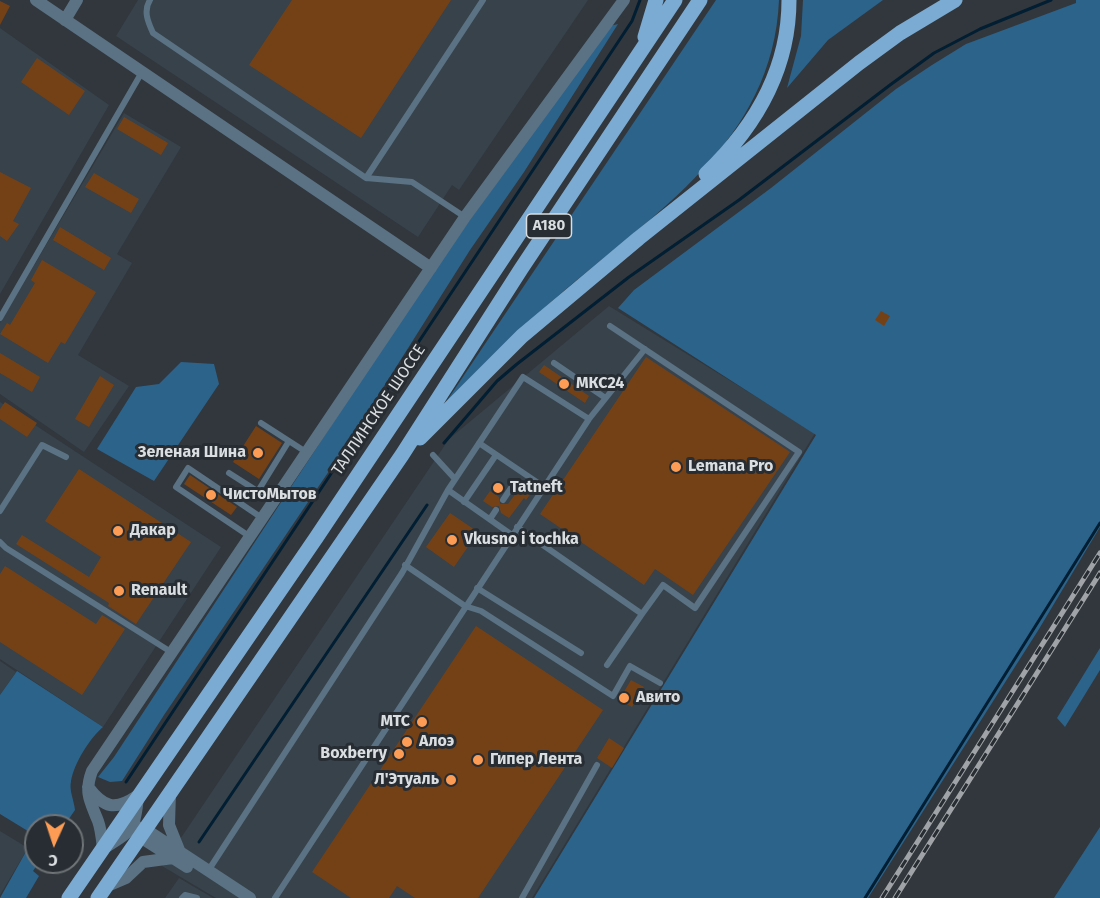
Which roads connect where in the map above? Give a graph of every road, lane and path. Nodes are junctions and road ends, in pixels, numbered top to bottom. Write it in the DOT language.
graph roads {
  1 [pos="36,0"];
  2 [pos="77,0"];
  3 [pos="150,0"];
  4 [pos="483,0"];
  5 [pos="624,0"];
  6 [pos="656,0"];
  7 [pos="675,0"];
  8 [pos="700,0"];
  9 [pos="789,0"];
  10 [pos="955,0"];
  11 [pos="65,20"];
  12 [pos="640,53"];
  13 [pos="142,72"];
  14 [pos="366,178"];
  15 [pos="465,217"];
  16 [pos="639,238"];
  17 [pos="430,268"];
  18 [pos="0,318"];
  19 [pos="610,326"];
  20 [pos="645,349"];
  21 [pos="554,363"];
  22 [pos="604,397"];
  23 [pos="589,419"];
  24 [pos="261,423"];
  25 [pos="289,441"];
  26 [pos="479,443"];
  27 [pos="306,452"];
  28 [pos="402,455"];
  29 [pos="433,455"];
  30 [pos="496,455"];
  31 [pos="66,457"];
  32 [pos="522,472"];
  33 [pos="229,473"];
  34 [pos="455,479"];
  35 [pos="544,487"];
  36 [pos="448,490"];
  37 [pos="258,491"];
  38 [pos="503,500"];
  39 [pos="273,501"];
  40 [pos="464,502"];
  41 [pos="496,510"];
  42 [pos="0,512"];
  43 [pos="262,518"];
  44 [pos="490,519"];
  45 [pos="517,527"];
  46 [pos="512,535"];
  47 [pos="249,536"];
  48 [pos="0,542"];
  49 [pos="405,565"];
  50 [pos="477,588"];
  51 [pos="465,606"];
  52 [pos="642,614"];
  53 [pos="171,652"];
  54 [pos="581,653"];
  55 [pos="607,665"];
  56 [pos="660,682"];
  57 [pos="597,765"];
  58 [pos="88,787"];
  59 [pos="170,792"];
  60 [pos="138,795"];
  61 [pos="140,831"];
  62 [pos="103,849"];
  63 [pos="177,855"];
  64 [pos="208,871"];
  65 [pos="102,893"];
  66 [pos="69,898"];
  67 [pos="182,898"];
  68 [pos="198,898"];
  69 [pos="236,898"];
  70 [pos="250,898"];
  71 [pos="275,898"];
  72 [pos="522,898"];
  1 -- 11 [label="street"];
  2 -- 11 [label="street"];
  3 -- 14 [label="lane"];
  4 -- 14 [label="lane"];
  5 -- 15 [label="street"];
  6 -- 12 [label="main road"];
  7 -- 12 [label="main road, ТАЛЛИНСКОЕ ШОССЕ"];
  8 -- 28 [label="main road, A180"];
  9 -- 16 [label="main road"];
  10 -- 16 [label="main road"];
  11 -- 13 [label="street"];
  12 -- 60 [label="main road, ТАЛЛИНСКОЕ ШОССЕ"];
  13 -- 17 [label="street"];
  13 -- 18 [label="lane"];
  14 -- 15 [label="lane"];
  15 -- 17 [label="street"];
  16 -- 28 [label="main road"];
  17 -- 27 [label="street"];
  19 -- 20 [label="lane"];
  20 -- 22 [label="lane"];
  20 -- 52 [label="lane"];
  21 -- 22 [label="lane"];
  22 -- 23 [label="lane"];
  23 -- 26 [label="lane"];
  23 -- 35 [label="lane"];
  24 -- 25 [label="lane"];
  25 -- 27 [label="lane"];
  25 -- 37 [label="lane"];
  26 -- 30 [label="lane"];
  26 -- 34 [label="lane"];
  27 -- 39 [label="street"];
  28 -- 59 [label="main road"];
  29 -- 34 [label="lane"];
  30 -- 32 [label="lane"];
  30 -- 40 [label="lane"];
  31 -- 42 [label="lane"];
  32 -- 35 [label="lane"];
  32 -- 38 [label="lane"];
  33 -- 37 [label="lane"];
  34 -- 36 [label="lane"];
  35 -- 45 [label="lane"];
  36 -- 40 [label="lane"];
  36 -- 49 [label="lane"];
  37 -- 39 [label="lane"];
  39 -- 43 [label="street"];
  40 -- 44 [label="lane"];
  41 -- 44 [label="lane"];
  43 -- 47 [label="street"];
  43 -- 47 [label="lane"];
  44 -- 46 [label="lane"];
  45 -- 46 [label="lane"];
  45 -- 52 [label="lane"];
  46 -- 50 [label="lane"];
  47 -- 53 [label="street"];
  48 -- 53 [label="lane"];
  49 -- 51 [label="lane"];
  49 -- 64 [label="lane"];
  50 -- 51 [label="lane"];
  50 -- 54 [label="lane"];
  51 -- 56 [label="lane"];
  51 -- 71 [label="lane"];
  52 -- 55 [label="lane"];
  53 -- 58 [label="street"];
  57 -- 72 [label="lane"];
  58 -- 60 [label="street"];
  58 -- 62 [label="street"];
  59 -- 61 [label="main road"];
  59 -- 63 [label="street"];
  60 -- 61 [label="street"];
  60 -- 62 [label="main road, ТАЛЛИНСКОЕ ШОССЕ"];
  61 -- 62 [label="street"];
  61 -- 63 [label="street"];
  61 -- 65 [label="main road"];
  62 -- 66 [label="main road, ТАЛЛИНСКОЕ ШОССЕ"];
  63 -- 64 [label="street"];
  63 -- 65 [label="street"];
  63 -- 69 [label="street"];
  64 -- 70 [label="street"];
  67 -- 68 [label="lane"];
}
